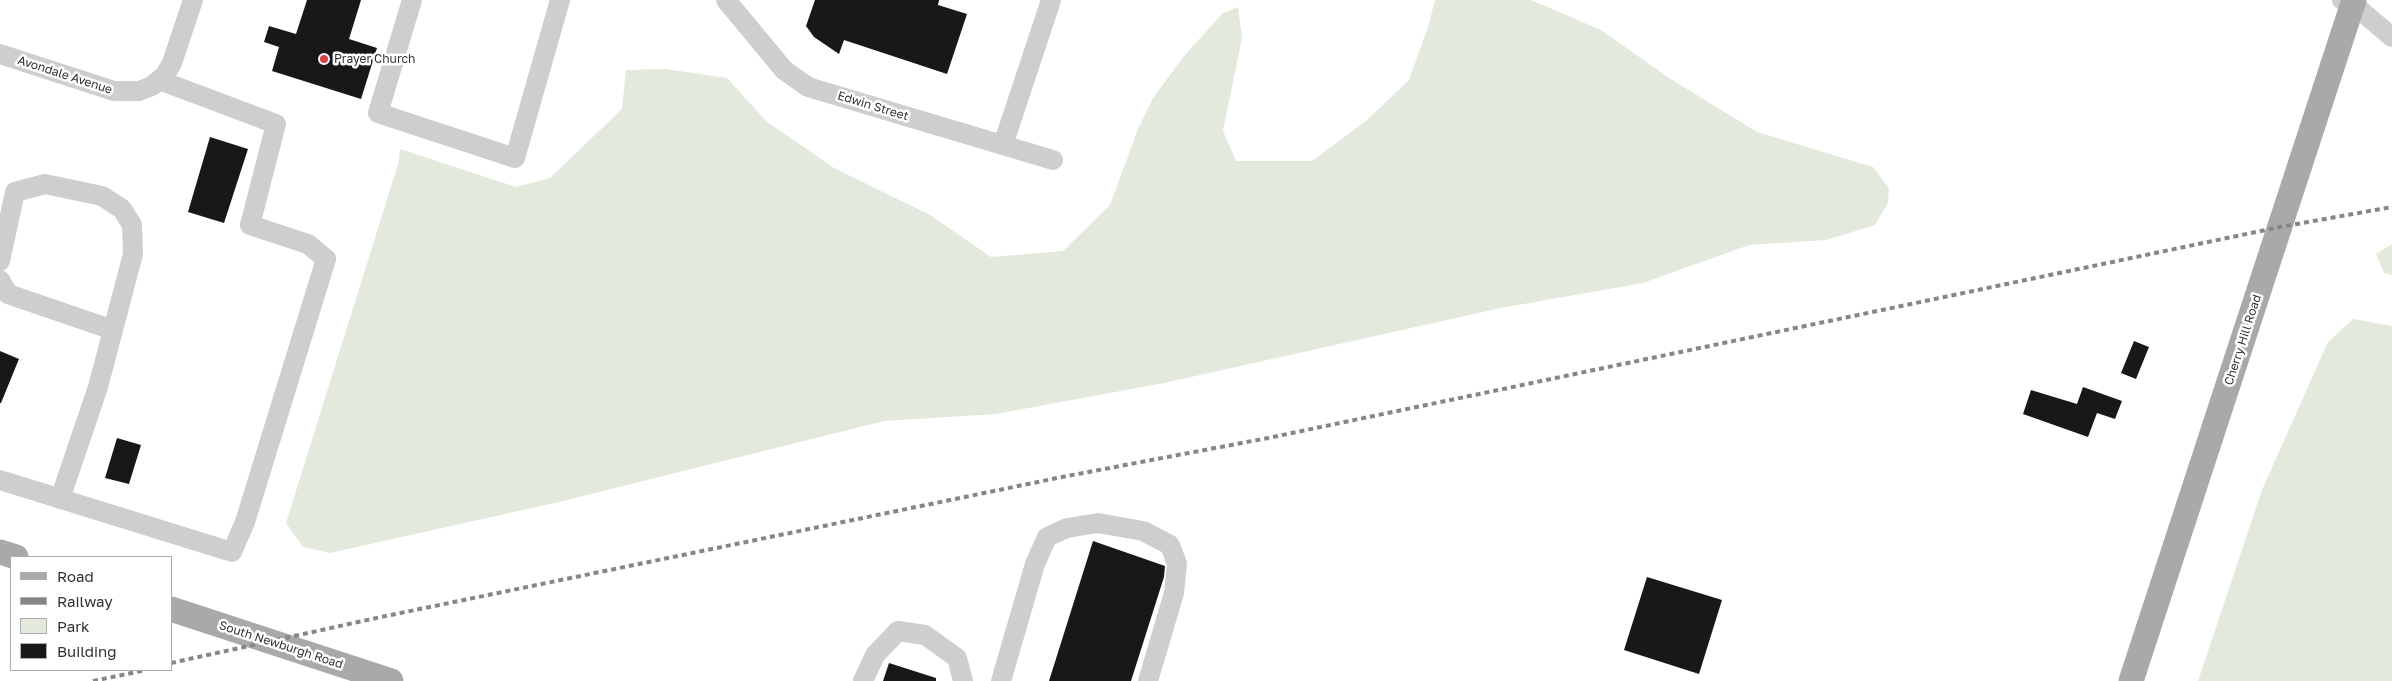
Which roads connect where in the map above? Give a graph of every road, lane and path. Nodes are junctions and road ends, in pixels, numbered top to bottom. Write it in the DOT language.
graph roads {
  1 [pos="193,0"];
  2 [pos="412,0"];
  3 [pos="560,0"];
  4 [pos="726,0"];
  5 [pos="1051,0"];
  6 [pos="2350,1"];
  7 [pos="2392,37"];
  8 [pos="0,54"];
  9 [pos="159,80"];
  10 [pos="1003,145"];
  11 [pos="1053,160"];
  12 [pos="0,261"];
  13 [pos="0,280"];
  14 [pos="113,330"];
  15 [pos="0,480"];
  16 [pos="60,499"];
  17 [pos="0,552"];
  18 [pos="13,556"];
  19 [pos="172,609"];
  20 [pos="391,681"];
  21 [pos="863,681"];
  22 [pos="963,681"];
  23 [pos="1001,681"];
  24 [pos="1148,681"];
  25 [pos="2132,681"];
  1 -- 9 [label="street, Avondale Avenue"];
  2 -- 3 [label="street"];
  4 -- 10 [label="street, Edwin Street"];
  5 -- 10 [label="street"];
  6 -- 7 [label="street"];
  6 -- 25 [label="main road, Cherry Hill Road"];
  8 -- 9 [label="street, Avondale Avenue"];
  9 -- 16 [label="street"];
  10 -- 11 [label="street, Edwin Street"];
  12 -- 14 [label="street"];
  13 -- 14 [label="street"];
  14 -- 16 [label="street"];
  15 -- 16 [label="street"];
  17 -- 18 [label="main road"];
  19 -- 20 [label="main road, South Newburgh Road"];
  21 -- 22 [label="street"];
  23 -- 24 [label="street"];
}
